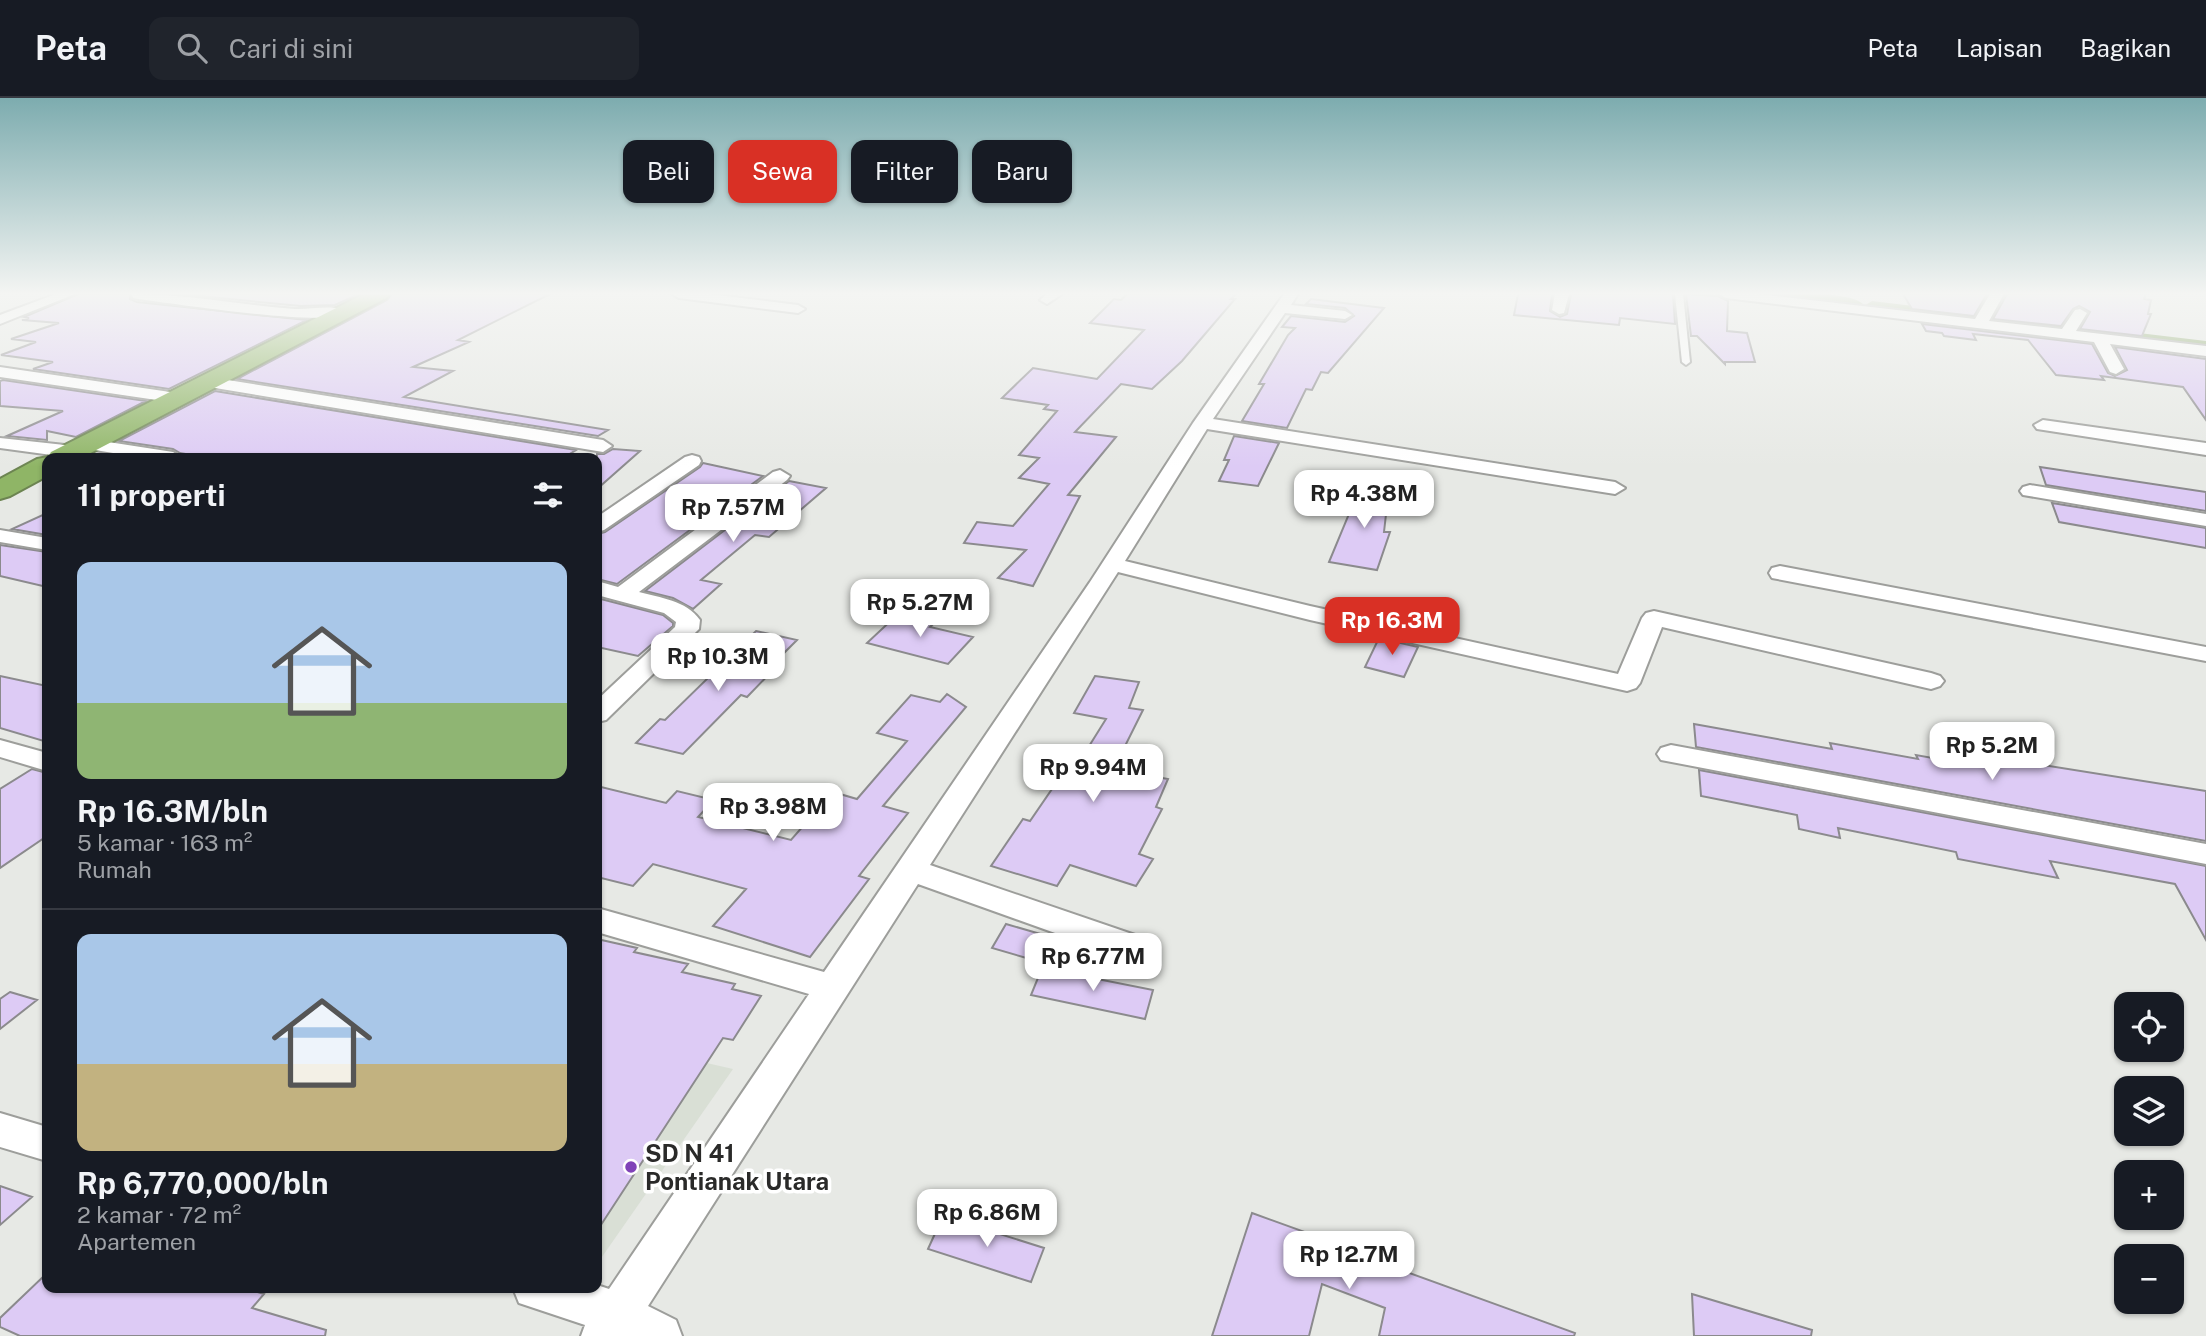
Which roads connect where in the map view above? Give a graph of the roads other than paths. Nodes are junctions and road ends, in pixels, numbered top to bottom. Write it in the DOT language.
graph roads {
  1 [pos="267,352"];
  2 [pos="1251,352"];
  3 [pos="1685,352"];
  4 [pos="2107,352"];
  5 [pos="1686,362"];
  6 [pos="2116,369"];
  7 [pos="0,372"];
  8 [pos="209,382"];
  9 [pos="177,398"];
  10 [pos="1202,423"];
  11 [pos="2043,425"];
  12 [pos="0,443"];
  13 [pos="603,446"];
  14 [pos="2206,449"];
  15 [pos="74,451"];
  16 [pos="102,453"];
  17 [pos="692,461"];
  18 [pos="42,469"];
  19 [pos="780,476"];
  20 [pos="1615,488"];
  21 [pos="0,490"];
  22 [pos="2030,491"];
  23 [pos="2206,520"];
  24 [pos="602,523"];
  25 [pos="0,536"];
  26 [pos="42,543"];
  27 [pos="1113,564"];
  28 [pos="1780,573"];
  29 [pos="606,593"];
  30 [pos="2206,654"];
  31 [pos="1931,681"];
  32 [pos="602,709"];
  33 [pos="0,748"];
  34 [pos="1671,754"];
  35 [pos="42,761"];
  36 [pos="2206,854"];
  37 [pos="911,870"];
  38 [pos="602,921"];
  39 [pos="1123,944"];
  40 [pos="834,988"];
  41 [pos="0,1130"];
  42 [pos="42,1143"];
  43 [pos="545,1293"];
  44 [pos="610,1324"];
  45 [pos="660,1336"];
  1 -- 8 [label="highway"];
  2 -- 10 [label="street"];
  3 -- 5 [label="lane"];
  4 -- 6 [label="street"];
  7 -- 9 [label="street"];
  8 -- 9 [label="highway"];
  8 -- 13 [label="street"];
  9 -- 15 [label="highway"];
  10 -- 20 [label="street"];
  10 -- 27 [label="street"];
  11 -- 14 [label="street"];
  12 -- 15 [label="street"];
  15 -- 16 [label="street"];
  17 -- 24 [label="street"];
  18 -- 21 [label="highway"];
  19 -- 29 [label="street"];
  22 -- 23 [label="street"];
  25 -- 26 [label="street"];
  27 -- 31 [label="street"];
  27 -- 37 [label="street"];
  28 -- 30 [label="street"];
  29 -- 32 [label="street"];
  33 -- 35 [label="street"];
  34 -- 36 [label="street"];
  37 -- 39 [label="street"];
  37 -- 40 [label="street"];
  38 -- 40 [label="street"];
  40 -- 44 [label="street"];
  41 -- 42 [label="street"];
  43 -- 44 [label="street"];
  44 -- 45 [label="street"];
}
